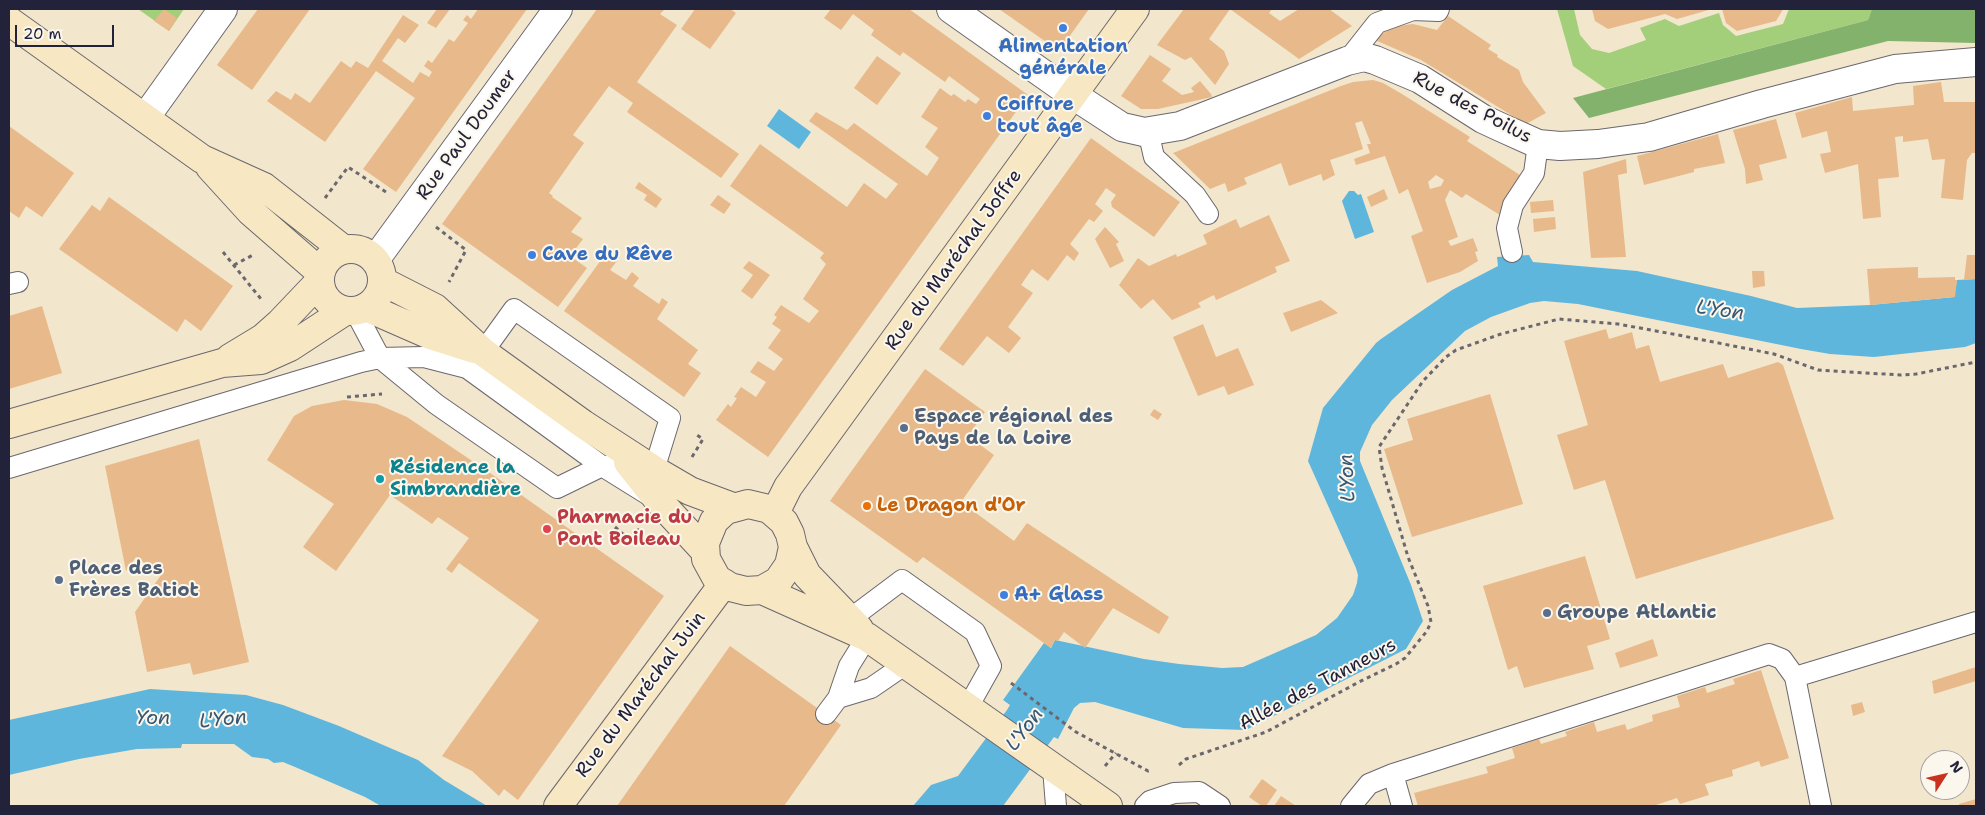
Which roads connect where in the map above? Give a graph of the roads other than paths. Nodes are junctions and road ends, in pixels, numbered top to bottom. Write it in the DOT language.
graph roads {
  1 [pos="223,9"];
  2 [pos="558,9"];
  3 [pos="951,9"];
  4 [pos="1135,9"];
  5 [pos="1439,9"];
  6 [pos="9,21"];
  7 [pos="1347,60"];
  8 [pos="1976,62"];
  9 [pos="1073,95"];
  10 [pos="145,118"];
  11 [pos="1148,131"];
  12 [pos="1538,144"];
  13 [pos="202,158"];
  14 [pos="1208,214"];
  15 [pos="343,249"];
  16 [pos="1512,252"];
  17 [pos="379,270"];
  18 [pos="320,277"];
  19 [pos="356,310"];
  20 [pos="483,352"];
  21 [pos="380,358"];
  22 [pos="222,363"];
  23 [pos="9,424"];
  24 [pos="602,466"];
  25 [pos="9,468"];
  26 [pos="643,468"];
  27 [pos="658,500"];
  28 [pos="733,507"];
  29 [pos="775,513"];
  30 [pos="793,547"];
  31 [pos="705,551"];
  32 [pos="724,584"];
  33 [pos="762,590"];
  34 [pos="1976,622"];
  35 [pos="859,628"];
  36 [pos="906,664"];
  37 [pos="1795,677"];
  38 [pos="838,698"];
  39 [pos="976,713"];
  40 [pos="826,714"];
  41 [pos="1053,768"];
  42 [pos="1393,774"];
  43 [pos="558,806"];
  44 [pos="1056,806"];
  45 [pos="1108,806"];
  46 [pos="1145,806"];
  47 [pos="1220,806"];
  48 [pos="1350,806"];
  49 [pos="1402,806"];
  50 [pos="1821,806"];
  1 -- 10 [label="street"];
  2 -- 17 [label="street, Rue Paul Doumer"];
  3 -- 9 [label="street, Rue des Poilus"];
  4 -- 9 [label="main road, Rue du Maréchal Joffre"];
  5 -- 7 [label="lane"];
  6 -- 10 [label="main road"];
  7 -- 11 [label="street, Rue des Poilus"];
  7 -- 12 [label="street, Rue des Poilus"];
  8 -- 12 [label="street, Rue des Poilus"];
  9 -- 11 [label="street, Rue des Poilus"];
  9 -- 29 [label="main road, Rue du Maréchal Joffre"];
  10 -- 13 [label="main road"];
  11 -- 14 [label="lane"];
  12 -- 16 [label="lane"];
  13 -- 15 [label="main road"];
  13 -- 18 [label="main road"];
  15 -- 17 [label="main road"];
  15 -- 18 [label="main road"];
  17 -- 19 [label="main road"];
  17 -- 20 [label="main road"];
  18 -- 19 [label="main road"];
  18 -- 22 [label="main road"];
  19 -- 20 [label="main road"];
  19 -- 21 [label="lane"];
  19 -- 22 [label="main road"];
  20 -- 26 [label="main road"];
  20 -- 26 [label="lane"];
  21 -- 24 [label="lane"];
  21 -- 24 [label="lane"];
  21 -- 25 [label="lane"];
  22 -- 23 [label="main road"];
  24 -- 26 [label="lane"];
  24 -- 27 [label="lane"];
  26 -- 27 [label="main road"];
  26 -- 28 [label="main road"];
  27 -- 31 [label="main road"];
  28 -- 29 [label="main road"];
  28 -- 31 [label="main road"];
  29 -- 30 [label="main road"];
  30 -- 33 [label="main road"];
  30 -- 35 [label="main road"];
  31 -- 32 [label="main road"];
  32 -- 33 [label="main road"];
  32 -- 43 [label="main road, Rue du Maréchal Juin"];
  33 -- 35 [label="main road"];
  34 -- 37 [label="lane"];
  35 -- 36 [label="main road"];
  35 -- 38 [label="lane"];
  35 -- 39 [label="lane"];
  36 -- 38 [label="lane"];
  36 -- 39 [label="main road"];
  37 -- 42 [label="lane"];
  37 -- 50 [label="lane"];
  38 -- 40 [label="lane"];
  39 -- 41 [label="main road"];
  41 -- 44 [label="lane"];
  41 -- 45 [label="main road"];
  42 -- 48 [label="lane"];
  42 -- 49 [label="lane"];
  46 -- 47 [label="lane"];
}
